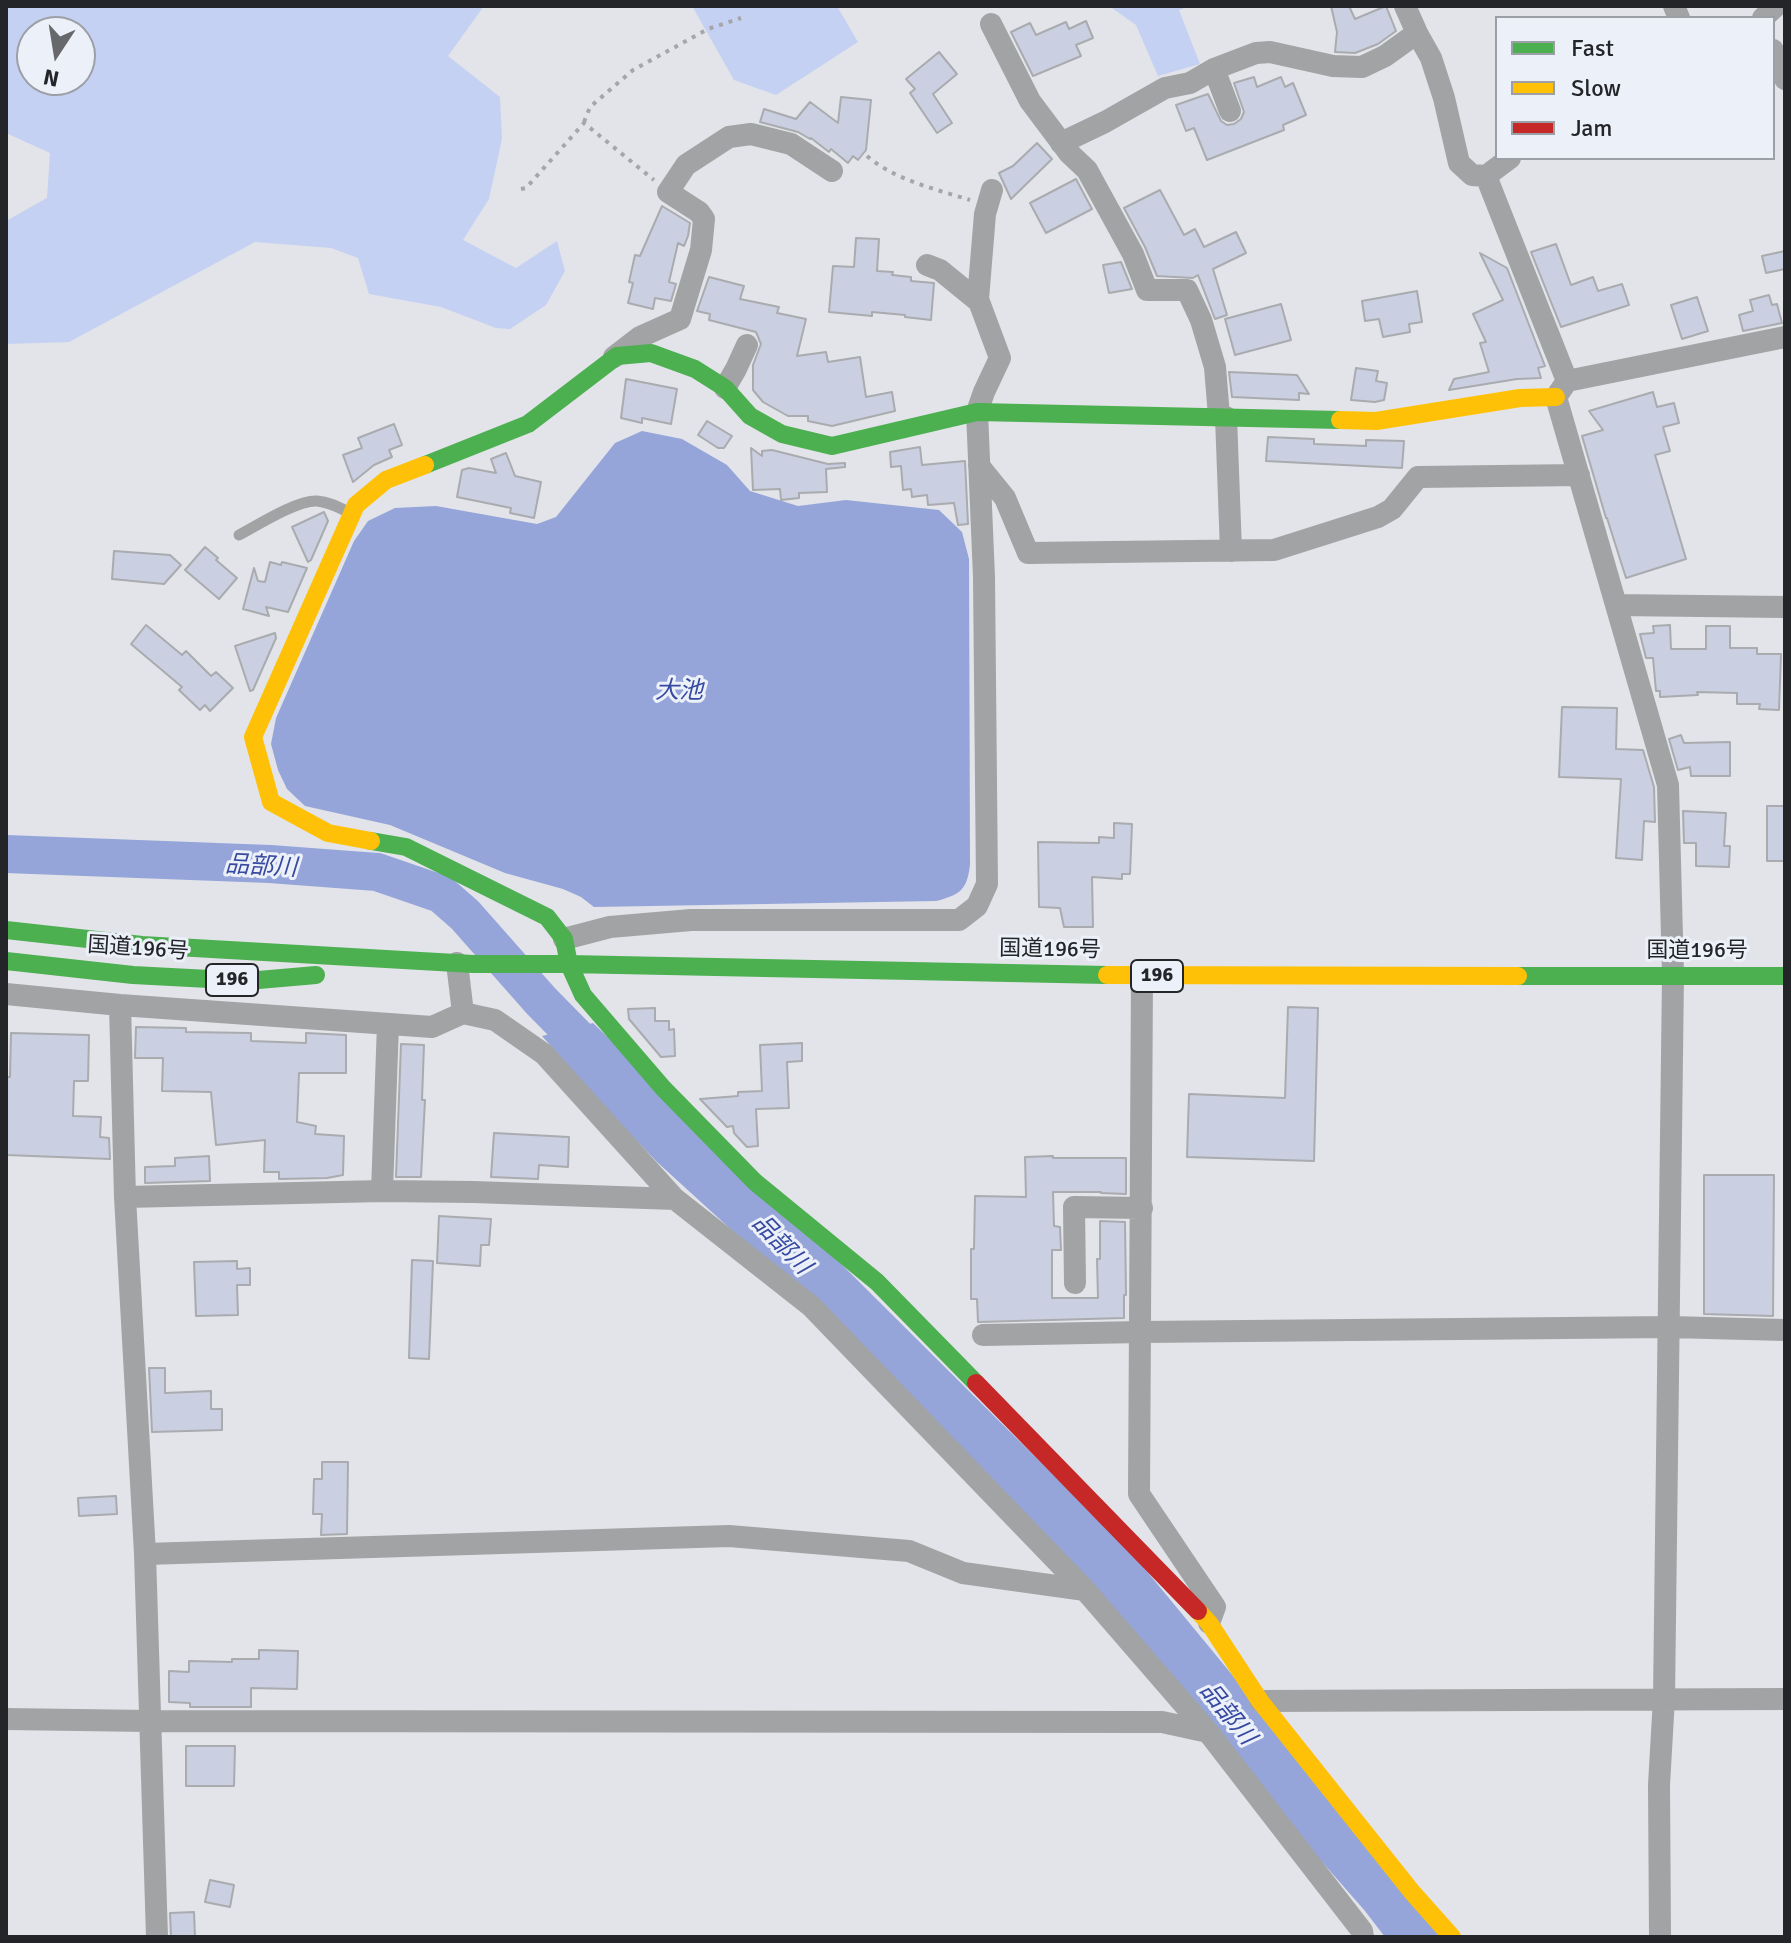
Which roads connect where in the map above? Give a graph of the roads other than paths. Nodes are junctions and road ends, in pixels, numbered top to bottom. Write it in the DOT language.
graph roads {
  1 [pos="1405,6"];
  2 [pos="991,24"];
  3 [pos="1417,33"];
  4 [pos="1775,55"];
  5 [pos="1214,69"];
  6 [pos="1785,79"];
  7 [pos="1230,111"];
  8 [pos="1061,143"];
  9 [pos="1507,160"];
  10 [pos="832,171"];
  11 [pos="1486,176"];
  12 [pos="990,197"];
  13 [pos="927,265"];
  14 [pos="978,301"];
  15 [pos="1785,337"];
  16 [pos="747,345"];
  17 [pos="600,368"];
  18 [pos="725,388"];
  19 [pos="1562,389"];
  20 [pos="977,412"];
  21 [pos="1222,416"];
  22 [pos="979,466"];
  23 [pos="1579,475"];
  24 [pos="352,514"];
  25 [pos="239,535"];
  26 [pos="1231,551"];
  27 [pos="1616,605"];
  28 [pos="1785,607"];
  29 [pos="6,930"];
  30 [pos="564,939"];
  31 [pos="6,961"];
  32 [pos="465,964"];
  33 [pos="569,964"];
  34 [pos="1673,975"];
  35 [pos="1142,976"];
  36 [pos="1785,976"];
  37 [pos="6,994"];
  38 [pos="120,1005"];
  39 [pos="463,1013"];
  40 [pos="388,1024"];
  41 [pos="382,1191"];
  42 [pos="125,1197"];
  43 [pos="675,1199"];
  44 [pos="1142,1208"];
  45 [pos="1075,1283"];
  46 [pos="1670,1327"];
  47 [pos="1785,1330"];
  48 [pos="1141,1332"];
  49 [pos="983,1335"];
  50 [pos="145,1554"];
  51 [pos="1085,1590"];
  52 [pos="1209,1623"];
  53 [pos="1664,1698"];
  54 [pos="1785,1699"];
  55 [pos="1260,1701"];
  56 [pos="6,1719"];
  57 [pos="149,1721"];
  58 [pos="1208,1732"];
  59 [pos="157,1937"];
  60 [pos="1363,1937"];
  61 [pos="1452,1937"];
  62 [pos="1660,1937"];
  1 -- 3 [label="street"];
  2 -- 8 [label="street"];
  3 -- 5 [label="street"];
  3 -- 11 [label="street"];
  4 -- 6 [label="street"];
  5 -- 7 [label="street"];
  5 -- 8 [label="street"];
  8 -- 21 [label="street"];
  9 -- 11 [label="street"];
  10 -- 17 [label="street"];
  11 -- 19 [label="street"];
  12 -- 14 [label="street"];
  13 -- 14 [label="street"];
  14 -- 20 [label="street"];
  15 -- 19 [label="street"];
  16 -- 18 [label="street"];
  17 -- 18 [label="main road"];
  17 -- 24 [label="main road"];
  18 -- 20 [label="main road"];
  19 -- 21 [label="main road"];
  19 -- 23 [label="street"];
  20 -- 21 [label="main road"];
  20 -- 22 [label="street"];
  21 -- 26 [label="street"];
  22 -- 26 [label="street"];
  22 -- 30 [label="street"];
  23 -- 26 [label="street"];
  23 -- 27 [label="street"];
  24 -- 25 [label="lane"];
  24 -- 30 [label="main road"];
  27 -- 28 [label="street"];
  27 -- 34 [label="street"];
  29 -- 32 [label="main road, 国道196号 / 196"];
  30 -- 33 [label="main road"];
  31 -- 32 [label="main road, 国道196号 / 196"];
  32 -- 33 [label="main road, 国道196号 / 196"];
  32 -- 39 [label="street"];
  33 -- 35 [label="main road, 国道196号 / 196"];
  33 -- 52 [label="main road"];
  34 -- 35 [label="main road, 国道196号 / 196"];
  34 -- 36 [label="main road, 国道196号 / 196"];
  34 -- 46 [label="street"];
  35 -- 44 [label="street"];
  37 -- 38 [label="street"];
  38 -- 40 [label="street"];
  38 -- 42 [label="street"];
  39 -- 40 [label="street"];
  39 -- 43 [label="street"];
  40 -- 41 [label="street"];
  41 -- 42 [label="street"];
  41 -- 43 [label="street"];
  42 -- 50 [label="street"];
  43 -- 51 [label="street"];
  44 -- 45 [label="street"];
  44 -- 48 [label="street"];
  46 -- 47 [label="street"];
  46 -- 48 [label="street"];
  46 -- 53 [label="street"];
  48 -- 49 [label="street"];
  48 -- 52 [label="street"];
  50 -- 51 [label="street"];
  50 -- 57 [label="street"];
  51 -- 58 [label="street"];
  52 -- 55 [label="main road"];
  53 -- 54 [label="street"];
  53 -- 55 [label="street"];
  53 -- 62 [label="street"];
  55 -- 61 [label="main road"];
  56 -- 57 [label="street"];
  57 -- 58 [label="street"];
  57 -- 59 [label="street"];
  58 -- 60 [label="street"];
}
